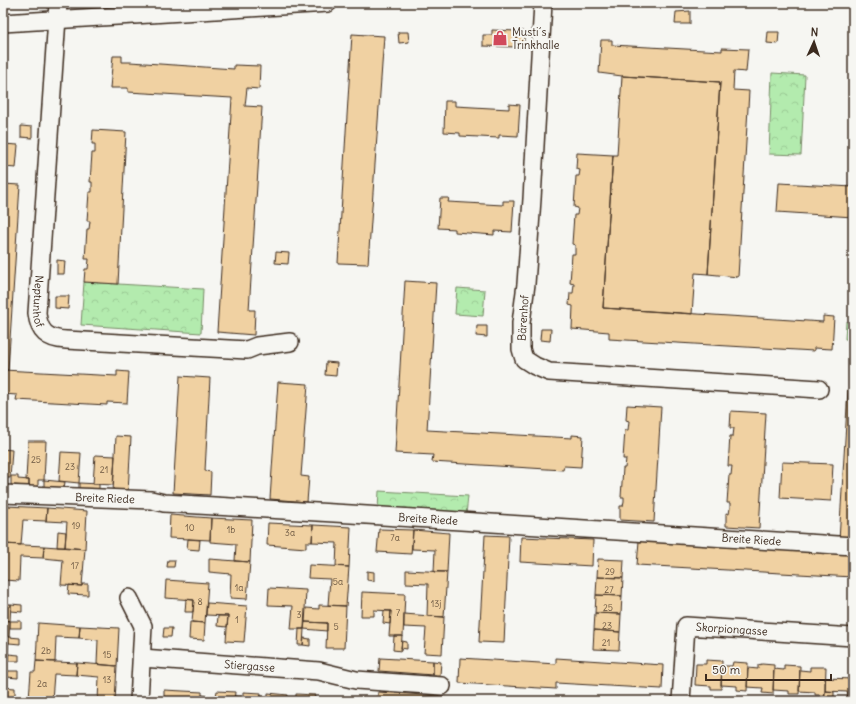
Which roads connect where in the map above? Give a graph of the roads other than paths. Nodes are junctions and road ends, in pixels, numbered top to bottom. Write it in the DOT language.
graph roads {
  1 [pos="328,3"];
  2 [pos="543,3"];
  3 [pos="57,11"];
  4 [pos="3,23"];
  5 [pos="290,342"];
  6 [pos="819,389"];
  7 [pos="3,494"];
  8 [pos="853,546"];
  9 [pos="129,598"];
  10 [pos="853,637"];
  11 [pos="142,658"];
  12 [pos="442,686"];
  13 [pos="139,701"];
  14 [pos="681,701"];
  1 -- 3 [label="street"];
  2 -- 6 [label="street, Bärenhof"];
  3 -- 4 [label="street"];
  3 -- 5 [label="street, Neptunhof"];
  7 -- 8 [label="street, Breite Riede"];
  9 -- 11 [label="street"];
  10 -- 14 [label="street, Skorpiongasse"];
  11 -- 12 [label="street, Stiergasse"];
  11 -- 13 [label="street"];
}
